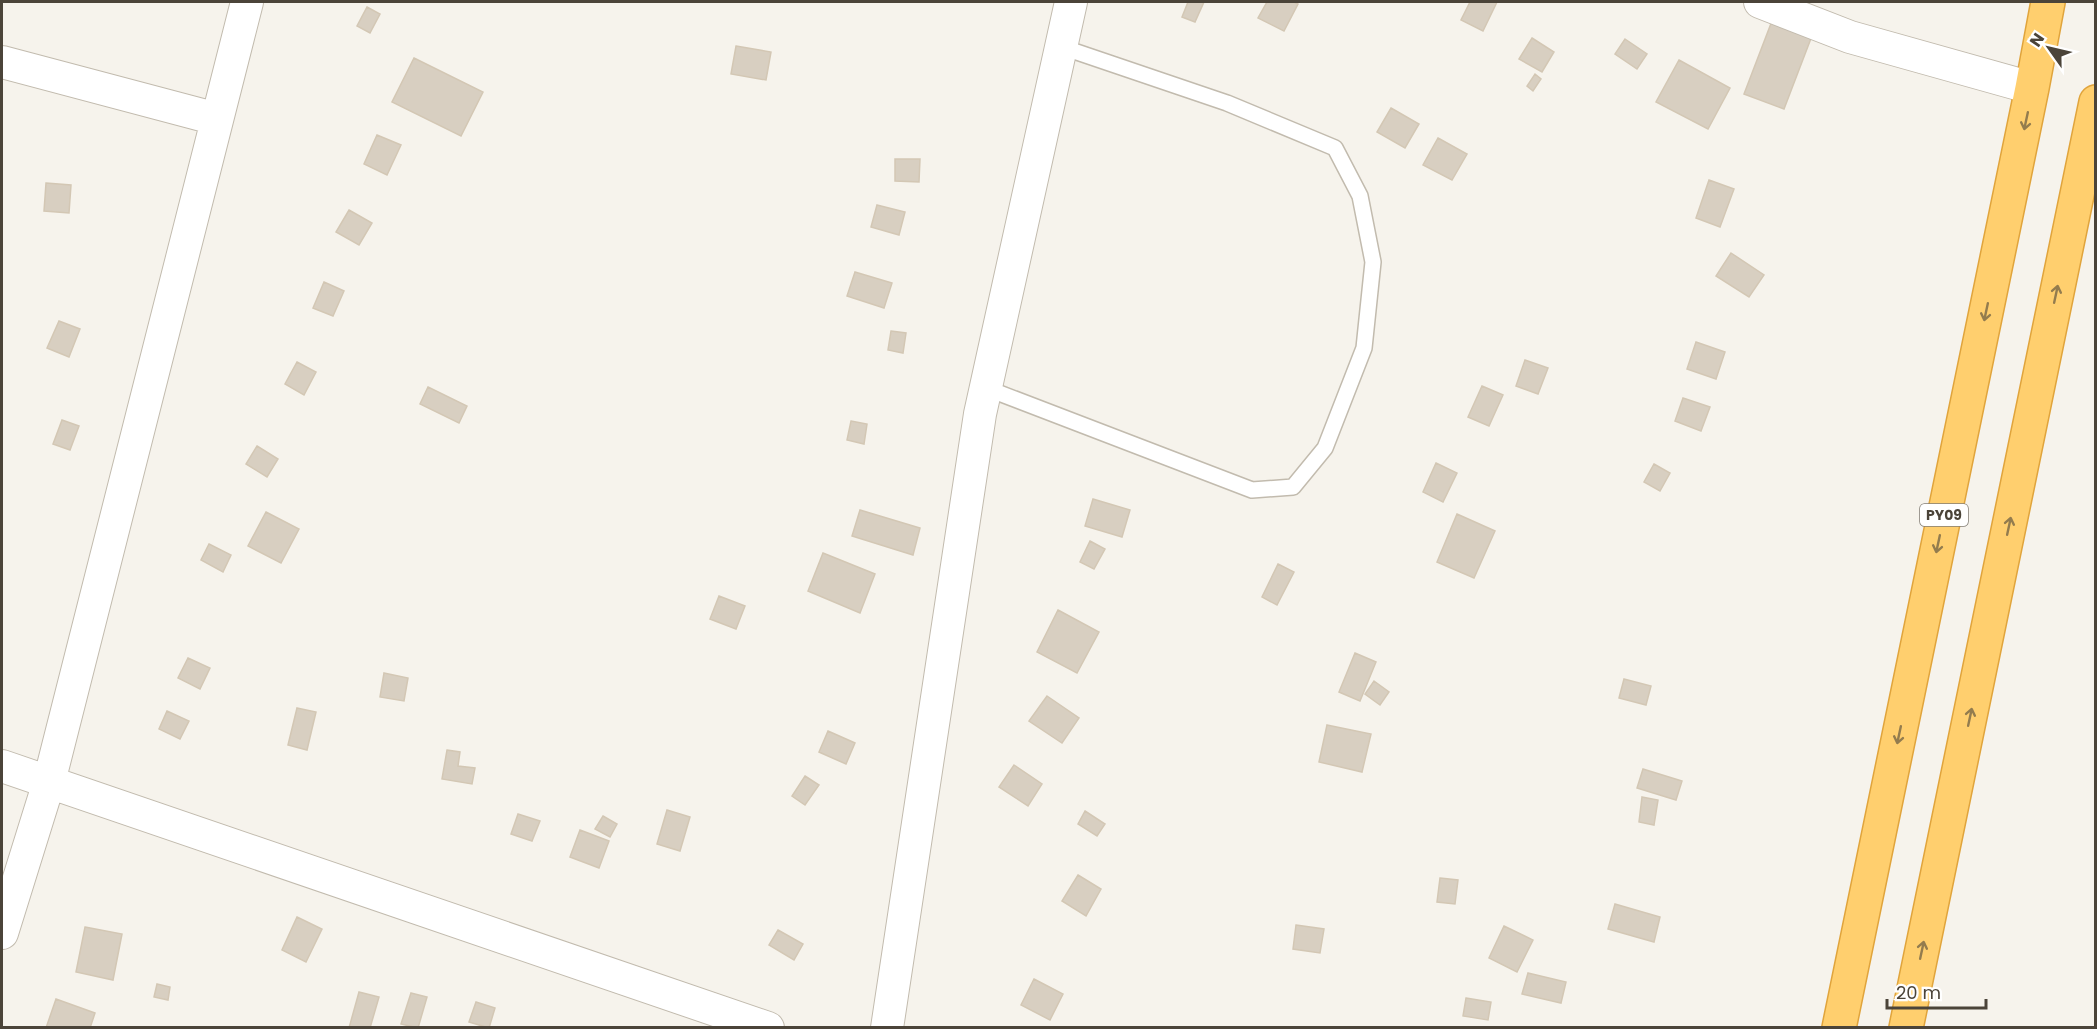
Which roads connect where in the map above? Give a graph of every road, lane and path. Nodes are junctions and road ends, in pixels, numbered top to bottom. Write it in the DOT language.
graph roads {
  1 [pos="247,2"];
  2 [pos="1071,2"];
  3 [pos="1760,2"];
  4 [pos="2048,2"];
  5 [pos="1062,47"];
  6 [pos="2,62"];
  7 [pos="2032,88"];
  8 [pos="2096,102"];
  9 [pos="217,119"];
  10 [pos="986,388"];
  11 [pos="2,766"];
  12 [pos="49,782"];
  13 [pos="2,933"];
  14 [pos="768,1028"];
  15 [pos="888,1028"];
  16 [pos="1839,1028"];
  17 [pos="1906,1028"];
  1 -- 9 [label="street"];
  2 -- 5 [label="street"];
  3 -- 7 [label="street"];
  4 -- 7 [label="highway, PY09"];
  5 -- 10 [label="street"];
  5 -- 10 [label="lane"];
  6 -- 9 [label="street"];
  7 -- 16 [label="highway, PY09, one-way"];
  17 -- 8 [label="highway, one-way"];
  9 -- 12 [label="street"];
  10 -- 15 [label="street"];
  11 -- 12 [label="street"];
  12 -- 13 [label="street"];
  12 -- 14 [label="street"];
}
